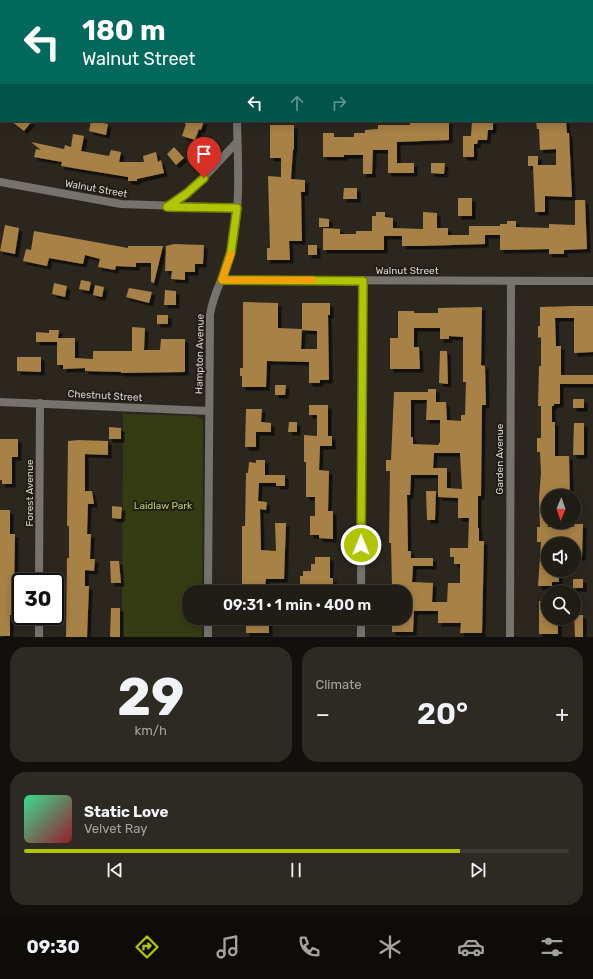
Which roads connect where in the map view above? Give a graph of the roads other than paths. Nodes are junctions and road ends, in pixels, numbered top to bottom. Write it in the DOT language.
graph roads {
  1 [pos="237,122"];
  2 [pos="237,142"];
  3 [pos="0,182"];
  4 [pos="167,207"];
  5 [pos="237,208"];
  6 [pos="222,280"];
  7 [pos="363,281"];
  8 [pos="511,281"];
  9 [pos="593,281"];
  10 [pos="0,402"];
  11 [pos="40,403"];
  12 [pos="209,411"];
  13 [pos="39,573"];
  14 [pos="208,585"];
  15 [pos="361,585"];
  16 [pos="39,625"];
  17 [pos="208,625"];
  18 [pos="361,625"];
  19 [pos="39,637"];
  20 [pos="208,637"];
  21 [pos="361,637"];
  22 [pos="510,637"];
  1 -- 2 [label="street, Hampton Avenue"];
  2 -- 4 [label="street"];
  2 -- 5 [label="street, Hampton Avenue"];
  3 -- 4 [label="street, Walnut Street"];
  4 -- 5 [label="street, Walnut Street"];
  5 -- 6 [label="street, Hampton Avenue"];
  6 -- 7 [label="street, Walnut Street"];
  6 -- 12 [label="street, Hampton Avenue"];
  7 -- 8 [label="street, Walnut Street"];
  7 -- 15 [label="street"];
  8 -- 9 [label="street, Walnut Street"];
  8 -- 22 [label="street, Garden Avenue"];
  10 -- 11 [label="street, Chestnut Street"];
  11 -- 12 [label="street, Chestnut Street"];
  11 -- 13 [label="street, Forest Avenue"];
  12 -- 14 [label="street, Hampton Avenue"];
  16 -- 19 [label="street"];
  17 -- 20 [label="street"];
  18 -- 21 [label="street"];
}
